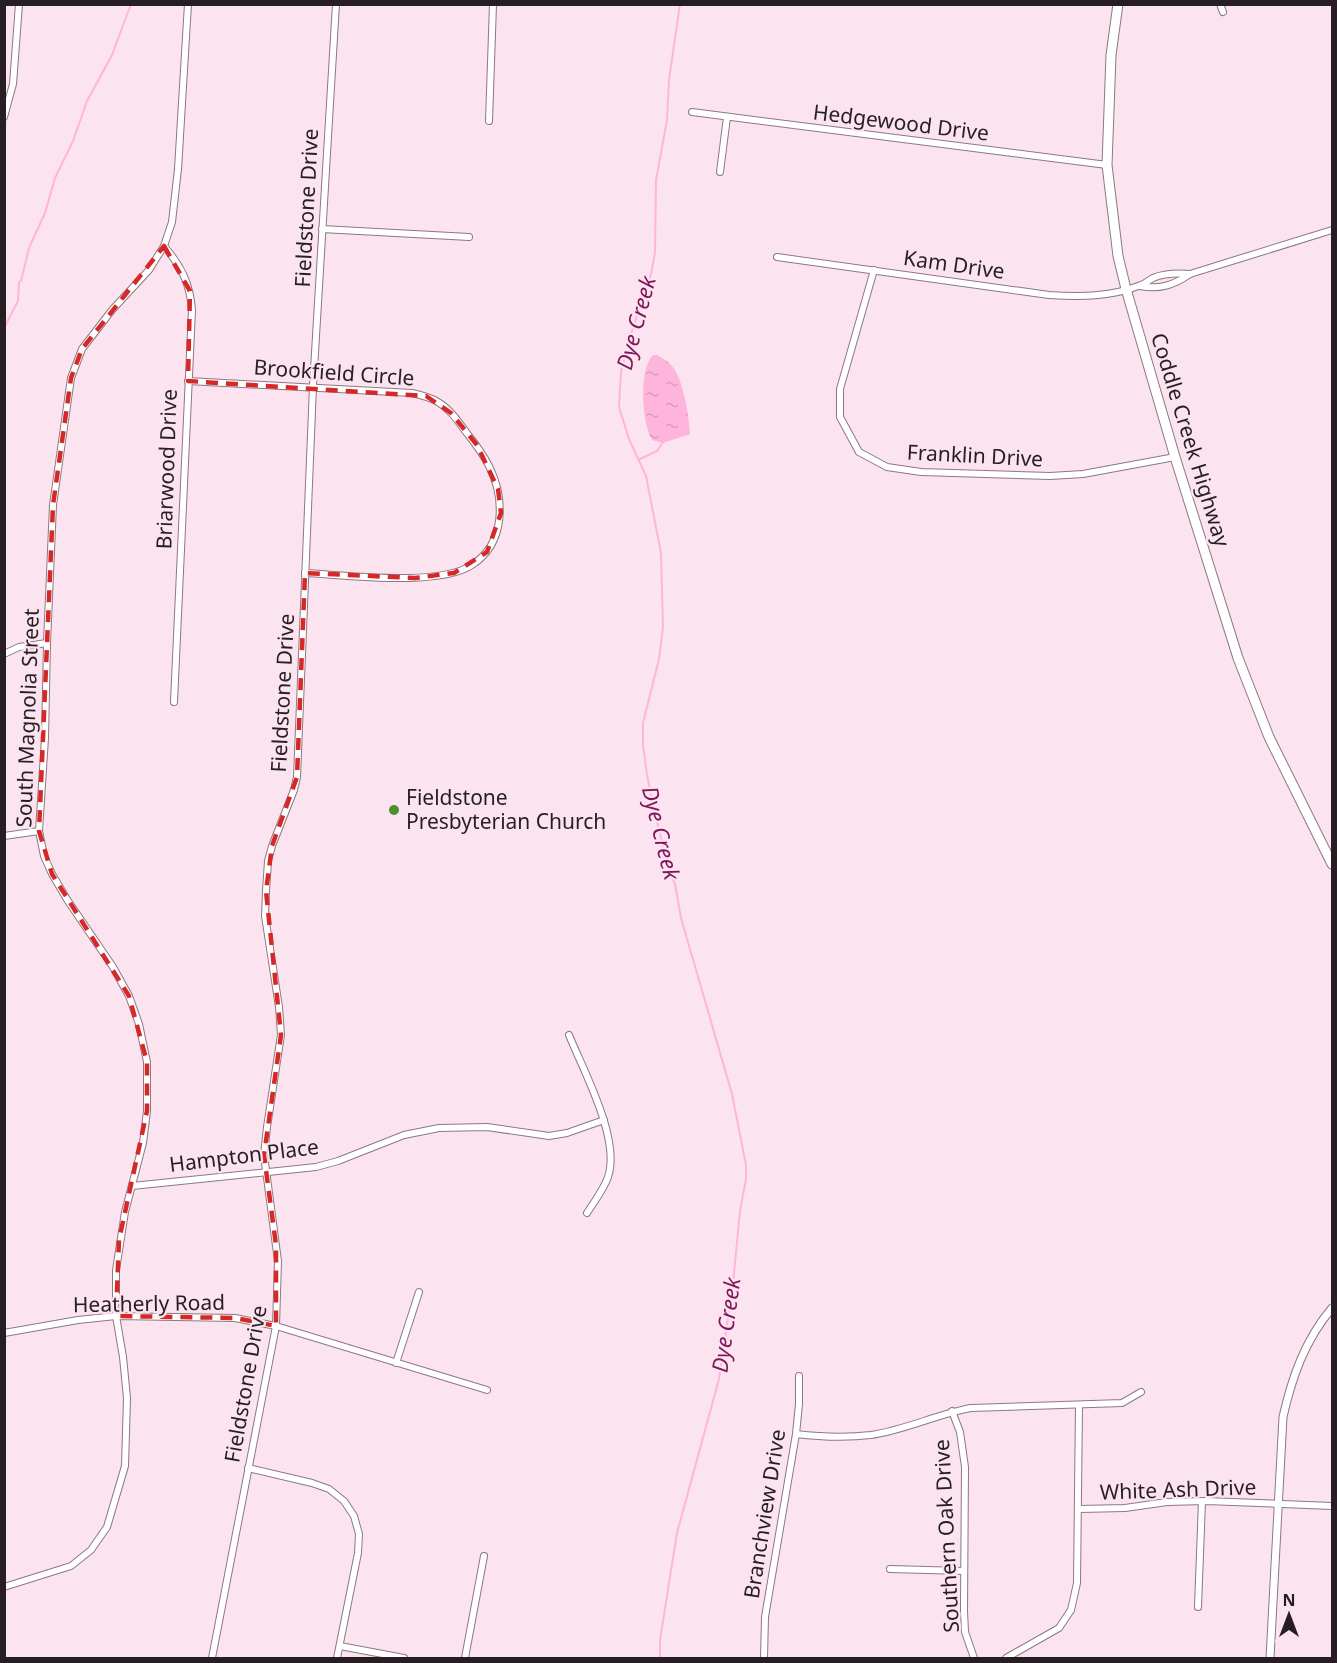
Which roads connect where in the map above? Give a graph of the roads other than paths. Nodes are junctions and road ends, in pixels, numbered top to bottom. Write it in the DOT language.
graph roads {
  1 [pos="19,4"];
  2 [pos="188,4"];
  3 [pos="336,4"];
  4 [pos="493,4"];
  5 [pos="1118,4"];
  6 [pos="1220,4"];
  7 [pos="1223,12"];
  8 [pos="692,112"];
  9 [pos="4,117"];
  10 [pos="727,117"];
  11 [pos="489,121"];
  12 [pos="1107,165"];
  13 [pos="720,172"];
  14 [pos="322,229"];
  15 [pos="1332,230"];
  16 [pos="469,237"];
  17 [pos="164,246"];
  18 [pos="777,257"];
  19 [pos="874,270"];
  20 [pos="1190,274"];
  21 [pos="1140,286"];
  22 [pos="1126,289"];
  23 [pos="188,381"];
  24 [pos="313,386"];
  25 [pos="1175,457"];
  26 [pos="305,573"];
  27 [pos="46,643"];
  28 [pos="4,654"];
  29 [pos="174,702"];
  30 [pos="39,831"];
  31 [pos="4,836"];
  32 [pos="1332,864"];
  33 [pos="568,1035"];
  34 [pos="604,1120"];
  35 [pos="266,1172"];
  36 [pos="132,1186"];
  37 [pos="587,1213"];
  38 [pos="419,1292"];
  39 [pos="1332,1308"];
  40 [pos="116,1316"];
  41 [pos="276,1326"];
  42 [pos="4,1333"];
  43 [pos="396,1363"];
  44 [pos="799,1376"];
  45 [pos="487,1390"];
  46 [pos="1142,1392"];
  47 [pos="1079,1405"];
  48 [pos="952,1411"];
  49 [pos="796,1434"];
  50 [pos="248,1468"];
  51 [pos="1202,1501"];
  52 [pos="1278,1504"];
  53 [pos="1332,1506"];
  54 [pos="1079,1509"];
  55 [pos="484,1556"];
  56 [pos="890,1569"];
  57 [pos="964,1571"];
  58 [pos="4,1587"];
  59 [pos="1198,1607"];
  60 [pos="340,1646"];
  61 [pos="212,1659"];
  62 [pos="337,1659"];
  63 [pos="404,1659"];
  64 [pos="465,1659"];
  65 [pos="764,1659"];
  66 [pos="974,1659"];
  67 [pos="1006,1659"];
  68 [pos="1270,1659"];
  1 -- 9 [label="street"];
  2 -- 17 [label="street, South Magnolia Street"];
  3 -- 14 [label="street, Fieldstone Drive"];
  4 -- 11 [label="street"];
  5 -- 12 [label="main road, Coddle Creek Highway"];
  6 -- 7 [label="street"];
  8 -- 10 [label="street, Hedgewood Drive"];
  10 -- 12 [label="street, Hedgewood Drive"];
  10 -- 13 [label="street"];
  12 -- 22 [label="main road, Coddle Creek Highway"];
  14 -- 16 [label="street"];
  14 -- 24 [label="street, Fieldstone Drive"];
  15 -- 20 [label="street"];
  17 -- 23 [label="street, Briarwood Drive"];
  17 -- 27 [label="street, South Magnolia Street"];
  18 -- 19 [label="street, Kam Drive"];
  19 -- 22 [label="street, Kam Drive"];
  19 -- 25 [label="street, Franklin Drive"];
  20 -- 21 [label="street"];
  20 -- 21 [label="street"];
  21 -- 22 [label="street, Kam Drive"];
  22 -- 25 [label="main road, Coddle Creek Highway"];
  23 -- 24 [label="street, Brookfield Circle"];
  23 -- 29 [label="street, Briarwood Drive"];
  24 -- 26 [label="street, Fieldstone Drive"];
  24 -- 26 [label="street, Brookfield Circle"];
  25 -- 32 [label="main road, Coddle Creek Highway"];
  26 -- 35 [label="street, Fieldstone Drive"];
  27 -- 28 [label="street"];
  27 -- 30 [label="street, South Magnolia Street"];
  30 -- 31 [label="street"];
  30 -- 36 [label="street, South Magnolia Street"];
  33 -- 34 [label="street"];
  34 -- 35 [label="street, Hampton Place"];
  34 -- 37 [label="street"];
  35 -- 36 [label="street, Hampton Place"];
  35 -- 41 [label="street, Fieldstone Drive"];
  36 -- 40 [label="street, South Magnolia Street"];
  38 -- 43 [label="street"];
  39 -- 52 [label="street"];
  40 -- 41 [label="street, Heatherly Road"];
  40 -- 42 [label="street, Heatherly Road"];
  40 -- 58 [label="street, South Magnolia Street"];
  41 -- 43 [label="street, Heatherly Road"];
  41 -- 50 [label="street, Fieldstone Drive"];
  43 -- 45 [label="street, Heatherly Road"];
  44 -- 49 [label="street, Branchview Drive"];
  46 -- 47 [label="street"];
  47 -- 48 [label="street"];
  47 -- 54 [label="street"];
  48 -- 49 [label="street"];
  48 -- 57 [label="street, Southern Oak Drive"];
  49 -- 65 [label="street, Branchview Drive"];
  50 -- 60 [label="street"];
  50 -- 61 [label="street, Fieldstone Drive"];
  51 -- 52 [label="street, White Ash Drive"];
  51 -- 54 [label="street, White Ash Drive"];
  51 -- 59 [label="street"];
  52 -- 53 [label="street, White Ash Drive"];
  52 -- 68 [label="street"];
  54 -- 67 [label="street"];
  55 -- 64 [label="street"];
  56 -- 57 [label="street"];
  57 -- 66 [label="street, Southern Oak Drive"];
  60 -- 62 [label="street"];
  60 -- 63 [label="street"];
}
